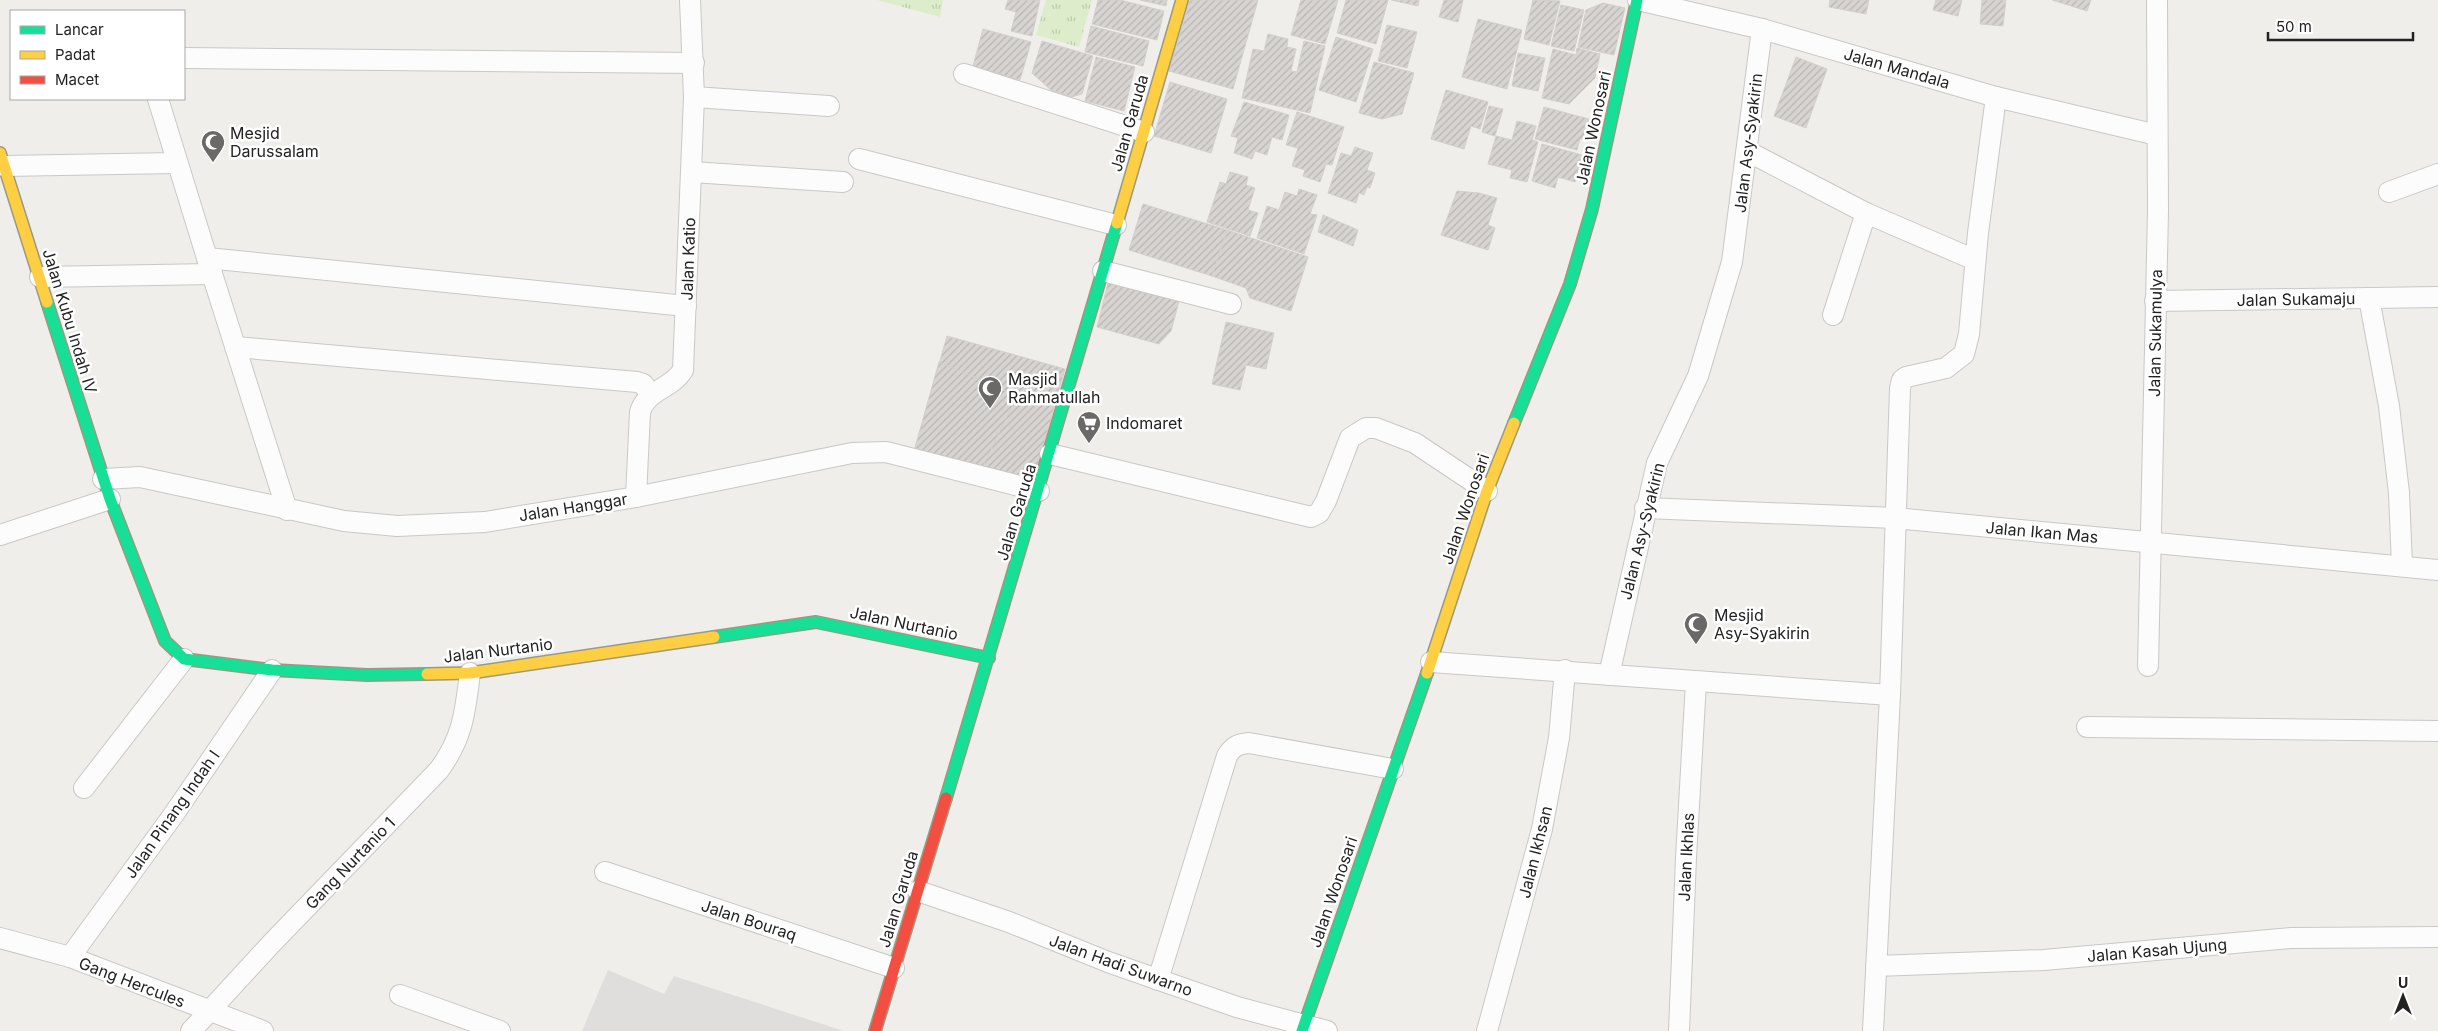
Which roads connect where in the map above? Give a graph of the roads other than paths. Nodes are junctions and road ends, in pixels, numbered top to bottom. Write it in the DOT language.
graph roads {
  1 [pos="690,0"];
  2 [pos="1182,0"];
  3 [pos="1638,0"];
  4 [pos="2157,0"];
  5 [pos="1762,29"];
  6 [pos="185,58"];
  7 [pos="694,63"];
  8 [pos="964,74"];
  9 [pos="694,97"];
  10 [pos="1996,97"];
  11 [pos="158,100"];
  12 [pos="830,106"];
  13 [pos="1144,132"];
  14 [pos="2157,135"];
  15 [pos="1747,151"];
  16 [pos="858,159"];
  17 [pos="2,160"];
  18 [pos="176,162"];
  19 [pos="692,172"];
  20 [pos="2438,174"];
  21 [pos="843,182"];
  22 [pos="2389,192"];
  23 [pos="1866,213"];
  24 [pos="1116,225"];
  25 [pos="1975,260"];
  26 [pos="210,266"];
  27 [pos="1103,271"];
  28 [pos="40,277"];
  29 [pos="2438,297"];
  30 [pos="2369,298"];
  31 [pos="2155,301"];
  32 [pos="1231,304"];
  33 [pos="686,306"];
  34 [pos="1833,315"];
  35 [pos="235,347"];
  36 [pos="651,395"];
  37 [pos="1050,454"];
  38 [pos="103,479"];
  39 [pos="1040,491"];
  40 [pos="1486,491"];
  41 [pos="636,497"];
  42 [pos="110,499"];
  43 [pos="1645,508"];
  44 [pos="287,510"];
  45 [pos="1895,518"];
  46 [pos="0,535"];
  47 [pos="2151,542"];
  48 [pos="2402,566"];
  49 [pos="2438,570"];
  50 [pos="990,658"];
  51 [pos="184,659"];
  52 [pos="1431,662"];
  53 [pos="2148,666"];
  54 [pos="272,670"];
  55 [pos="1565,670"];
  56 [pos="470,673"];
  57 [pos="1609,675"];
  58 [pos="1696,682"];
  59 [pos="1890,695"];
  60 [pos="2088,727"];
  61 [pos="2438,731"];
  62 [pos="1393,769"];
  63 [pos="84,788"];
  64 [pos="605,872"];
  65 [pos="918,891"];
  66 [pos="2438,936"];
  67 [pos="0,938"];
  68 [pos="70,958"];
  69 [pos="1876,966"];
  70 [pos="894,968"];
  71 [pos="1158,980"];
  72 [pos="400,995"];
  73 [pos="209,1012"];
  74 [pos="1303,1028"];
  75 [pos="191,1031"];
  76 [pos="263,1031"];
  77 [pos="500,1031"];
  78 [pos="874,1031"];
  79 [pos="1327,1031"];
  80 [pos="1487,1031"];
  81 [pos="1679,1031"];
  82 [pos="1873,1031"];
  1 -- 7 [label="street, Jalan Katio"];
  2 -- 13 [label="street, Jalan Garuda"];
  3 -- 5 [label="street, Jalan Mandala"];
  3 -- 40 [label="street, Jalan Wonosari"];
  4 -- 14 [label="street, Jalan Sukamulya"];
  5 -- 10 [label="street, Jalan Mandala"];
  5 -- 15 [label="street, Jalan Asy-Syakirin"];
  6 -- 7 [label="street"];
  7 -- 9 [label="street, Jalan Katio"];
  8 -- 13 [label="street"];
  9 -- 12 [label="street"];
  9 -- 19 [label="street, Jalan Katio"];
  10 -- 14 [label="street, Jalan Mandala"];
  10 -- 25 [label="street"];
  11 -- 18 [label="street"];
  13 -- 24 [label="street, Jalan Garuda"];
  14 -- 31 [label="street, Jalan Sukamulya"];
  15 -- 23 [label="street"];
  15 -- 43 [label="street, Jalan Asy-Syakirin"];
  16 -- 24 [label="street"];
  17 -- 18 [label="street"];
  17 -- 28 [label="street, Jalan Kubu Indah IV"];
  18 -- 26 [label="street"];
  19 -- 21 [label="street"];
  19 -- 33 [label="street, Jalan Katio"];
  20 -- 22 [label="street"];
  23 -- 25 [label="street"];
  23 -- 34 [label="street"];
  24 -- 27 [label="street, Jalan Garuda"];
  25 -- 45 [label="street"];
  26 -- 28 [label="street"];
  26 -- 33 [label="street"];
  26 -- 35 [label="street"];
  27 -- 32 [label="street"];
  27 -- 37 [label="street, Jalan Garuda"];
  28 -- 38 [label="street, Jalan Kubu Indah IV"];
  29 -- 30 [label="street, Jalan Sukamaju"];
  30 -- 31 [label="street, Jalan Sukamaju"];
  30 -- 48 [label="street"];
  31 -- 47 [label="street, Jalan Sukamulya"];
  33 -- 36 [label="street, Jalan Katio"];
  35 -- 36 [label="street"];
  35 -- 44 [label="street"];
  36 -- 41 [label="street"];
  37 -- 39 [label="street, Jalan Garuda"];
  37 -- 40 [label="street"];
  38 -- 42 [label="street, Jalan Kubu Indah IV"];
  38 -- 44 [label="street, Jalan Hanggar"];
  39 -- 41 [label="street, Jalan Hanggar"];
  39 -- 50 [label="street, Jalan Garuda"];
  40 -- 52 [label="street, Jalan Wonosari"];
  41 -- 44 [label="street, Jalan Hanggar"];
  42 -- 46 [label="street"];
  42 -- 51 [label="street"];
  43 -- 45 [label="street, Jalan Ikan Mas"];
  43 -- 57 [label="street, Jalan Asy-Syakirin"];
  45 -- 47 [label="street, Jalan Ikan Mas"];
  45 -- 59 [label="street"];
  47 -- 48 [label="street, Jalan Ikan Mas"];
  47 -- 53 [label="street, Jalan Sukamulya"];
  48 -- 49 [label="street, Jalan Ikan Mas"];
  50 -- 56 [label="street, Jalan Nurtanio"];
  50 -- 65 [label="street, Jalan Garuda"];
  51 -- 54 [label="street, Jalan Nurtanio"];
  51 -- 63 [label="street"];
  52 -- 55 [label="street"];
  52 -- 62 [label="street, Jalan Wonosari"];
  54 -- 56 [label="street, Jalan Nurtanio"];
  54 -- 68 [label="street, Jalan Pinang Indah I"];
  55 -- 57 [label="street"];
  55 -- 80 [label="street, Jalan Ikhsan"];
  56 -- 73 [label="street, Gang Nurtanio 1"];
  57 -- 58 [label="street"];
  58 -- 59 [label="street"];
  58 -- 81 [label="street, Jalan Ikhlas"];
  59 -- 69 [label="street"];
  60 -- 61 [label="street"];
  62 -- 71 [label="street"];
  62 -- 74 [label="street, Jalan Wonosari"];
  64 -- 70 [label="street, Jalan Bouraq"];
  65 -- 70 [label="street, Jalan Garuda"];
  65 -- 71 [label="street, Jalan Hadi Suwarno"];
  66 -- 69 [label="street, Jalan Kasah Ujung"];
  67 -- 68 [label="street, Gang Hercules"];
  68 -- 73 [label="street, Gang Hercules"];
  69 -- 82 [label="street"];
  70 -- 78 [label="street, Jalan Garuda"];
  71 -- 74 [label="street, Jalan Hadi Suwarno"];
  72 -- 77 [label="street"];
  73 -- 75 [label="street, Gang Nurtanio 1"];
  73 -- 76 [label="street, Gang Hercules"];
  74 -- 79 [label="street, Jalan Hadi Suwarno"];
}
